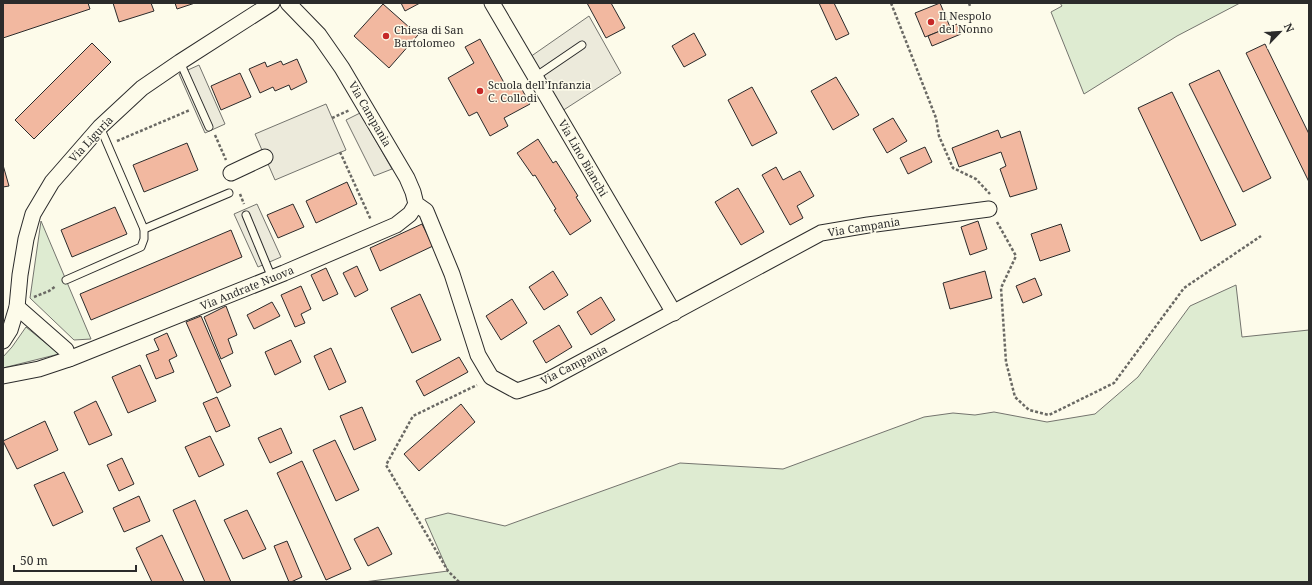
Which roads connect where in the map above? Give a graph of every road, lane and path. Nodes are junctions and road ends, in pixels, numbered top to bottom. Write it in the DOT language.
graph roads {
  1 [pos="272,3"];
  2 [pos="288,3"];
  3 [pos="492,3"];
  4 [pos="891,3"];
  5 [pos="252,9"];
  6 [pos="582,45"];
  7 [pos="180,62"];
  8 [pos="535,77"];
  9 [pos="200,106"];
  10 [pos="100,127"];
  11 [pos="209,127"];
  12 [pos="108,145"];
  13 [pos="340,152"];
  14 [pos="265,157"];
  15 [pos="231,173"];
  16 [pos="229,193"];
  17 [pos="416,204"];
  18 [pos="989,209"];
  19 [pos="246,215"];
  20 [pos="144,229"];
  21 [pos="377,233"];
  22 [pos="1261,236"];
  23 [pos="272,278"];
  24 [pos="66,280"];
  25 [pos="18,300"];
  26 [pos="674,312"];
  27 [pos="3,341"];
  28 [pos="69,359"];
  29 [pos="3,376"];
  30 [pos="491,378"];
  31 [pos="459,582"];
  1 -- 5 [label="street, Via Liguria"];
  2 -- 17 [label="street, Via Campania"];
  3 -- 8 [label="street, Via Lino Bianchi"];
  4 -- 18 [label="path"];
  5 -- 7 [label="street, Via Liguria"];
  6 -- 8 [label="lane"];
  7 -- 9 [label="lane"];
  7 -- 10 [label="street, Via Liguria"];
  8 -- 26 [label="street, Via Lino Bianchi"];
  9 -- 11 [label="lane"];
  9 -- 12 [label="path"];
  10 -- 12 [label="lane"];
  10 -- 25 [label="street, Via Liguria"];
  12 -- 20 [label="lane"];
  13 -- 21 [label="path"];
  14 -- 15 [label="street"];
  16 -- 20 [label="lane"];
  17 -- 21 [label="street, Via Andrate Nuova"];
  17 -- 30 [label="street, Via Campania"];
  18 -- 22 [label="path"];
  18 -- 26 [label="street, Via Campania"];
  19 -- 23 [label="lane"];
  20 -- 24 [label="lane"];
  21 -- 23 [label="street, Via Andrate Nuova"];
  23 -- 28 [label="street, Via Andrate Nuova"];
  24 -- 25 [label="path"];
  25 -- 27 [label="street, Via Liguria"];
  25 -- 28 [label="street"];
  26 -- 30 [label="street, Via Campania"];
  28 -- 29 [label="street, Via Andrate Nuova"];
  30 -- 31 [label="path"];
}
